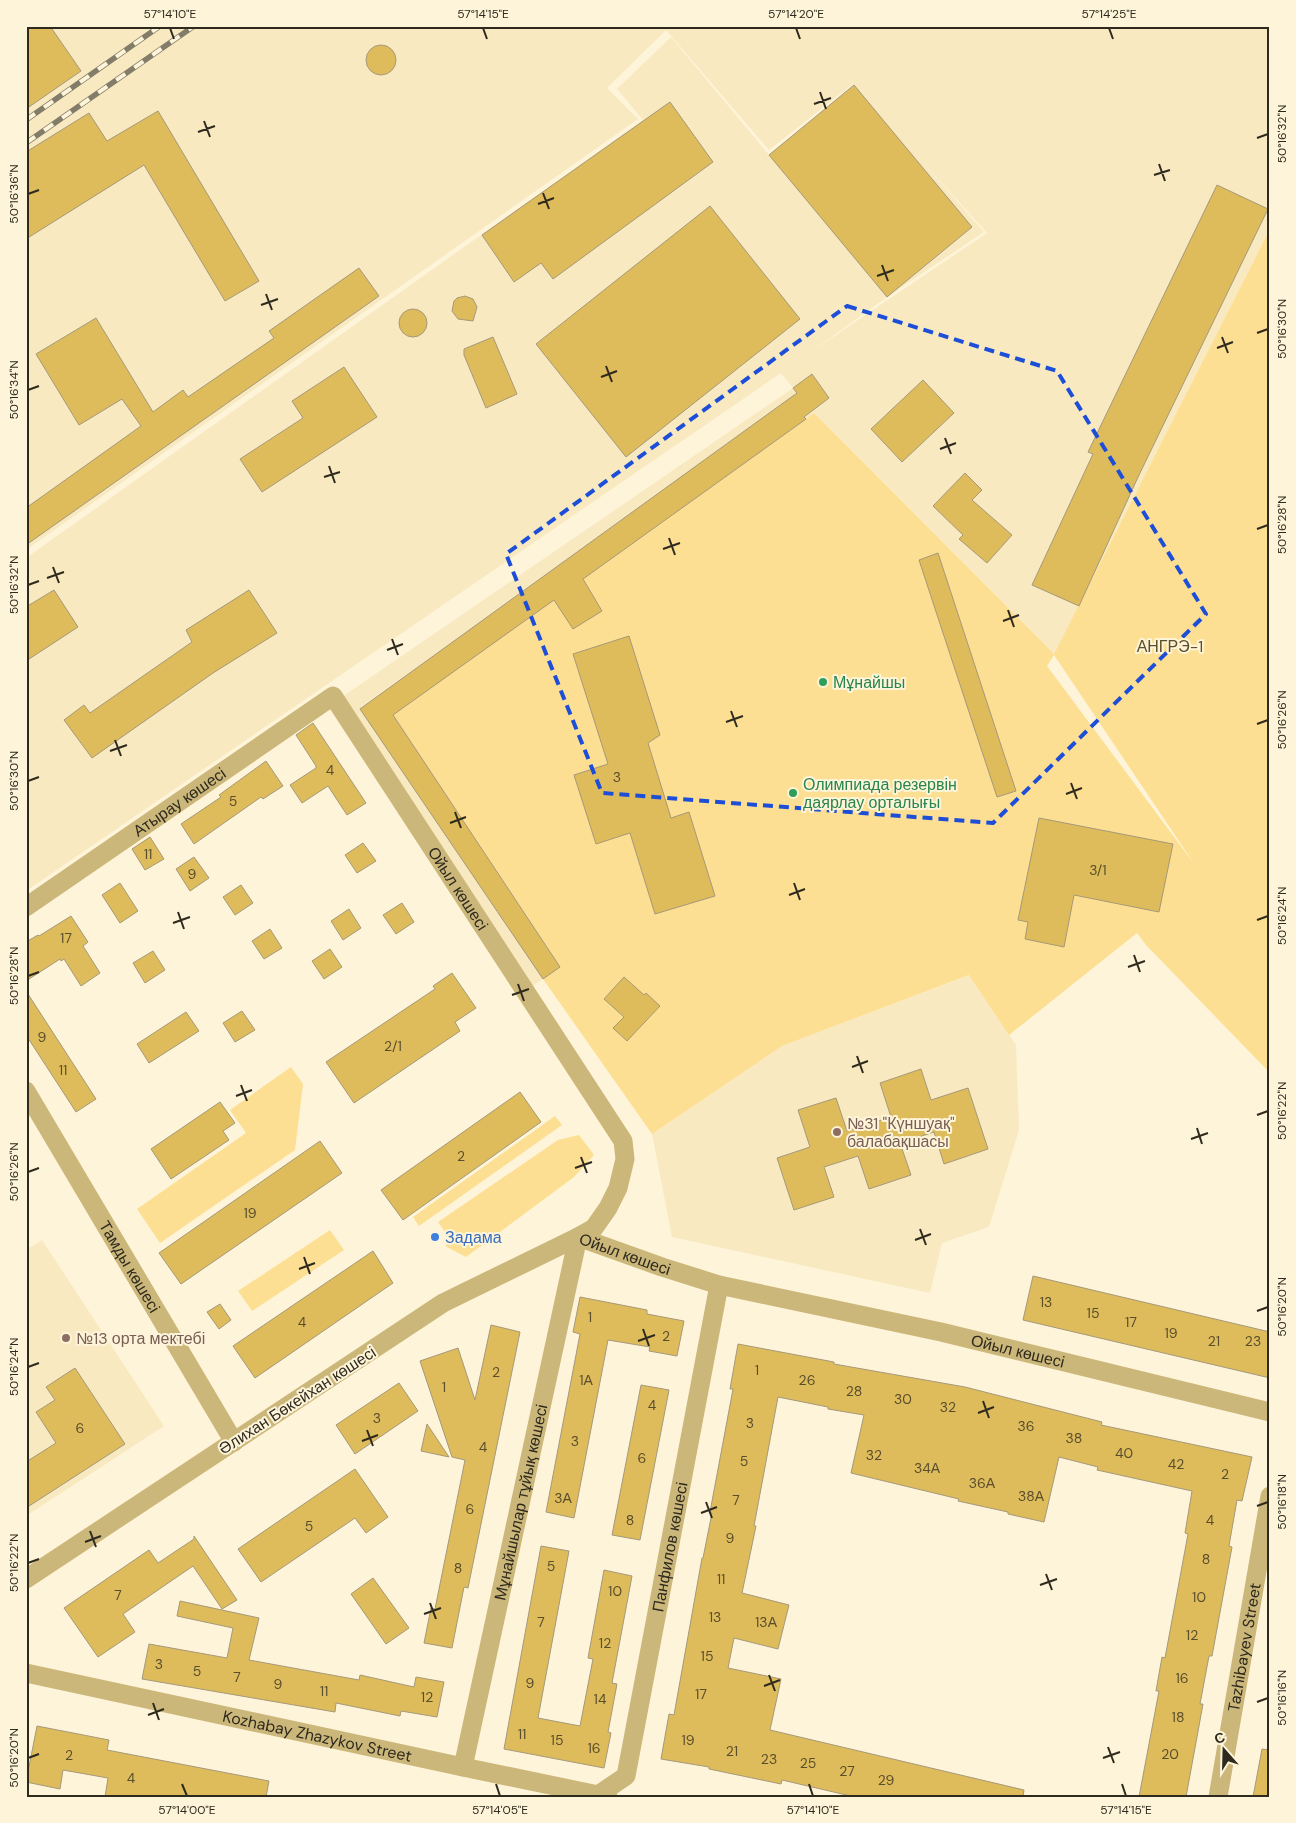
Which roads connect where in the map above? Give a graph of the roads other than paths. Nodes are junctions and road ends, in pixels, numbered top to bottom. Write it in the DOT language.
graph roads {
  1 [pos="333,696"];
  2 [pos="26,907"];
  3 [pos="26,1091"];
  4 [pos="578,1237"];
  5 [pos="719,1285"];
  6 [pos="1270,1412"];
  7 [pos="234,1442"];
  8 [pos="1270,1496"];
  9 [pos="26,1579"];
  10 [pos="26,1673"];
  11 [pos="463,1768"];
  12 [pos="601,1796"];
  13 [pos="1218,1797"];
  1 -- 2 [label="street, Атырау көшесі"];
  1 -- 4 [label="street, Ойыл көшесі"];
  3 -- 7 [label="street, Тамды көшесі"];
  4 -- 5 [label="street, Ойыл көшесі"];
  4 -- 7 [label="street, Әлихан Бөкейхан көшесі"];
  4 -- 11 [label="street, Мұнайшылар тұйық көшесі"];
  5 -- 6 [label="street, Ойыл көшесі"];
  5 -- 12 [label="street, Панфилов көшесі"];
  7 -- 9 [label="street, Әлихан Бөкейхан көшесі"];
  8 -- 13 [label="street, Tazhibayev Street"];
  10 -- 11 [label="street, Kozhabay Zhazykov Street"];
  11 -- 12 [label="street, Kozhabay Zhazykov Street"];
}
